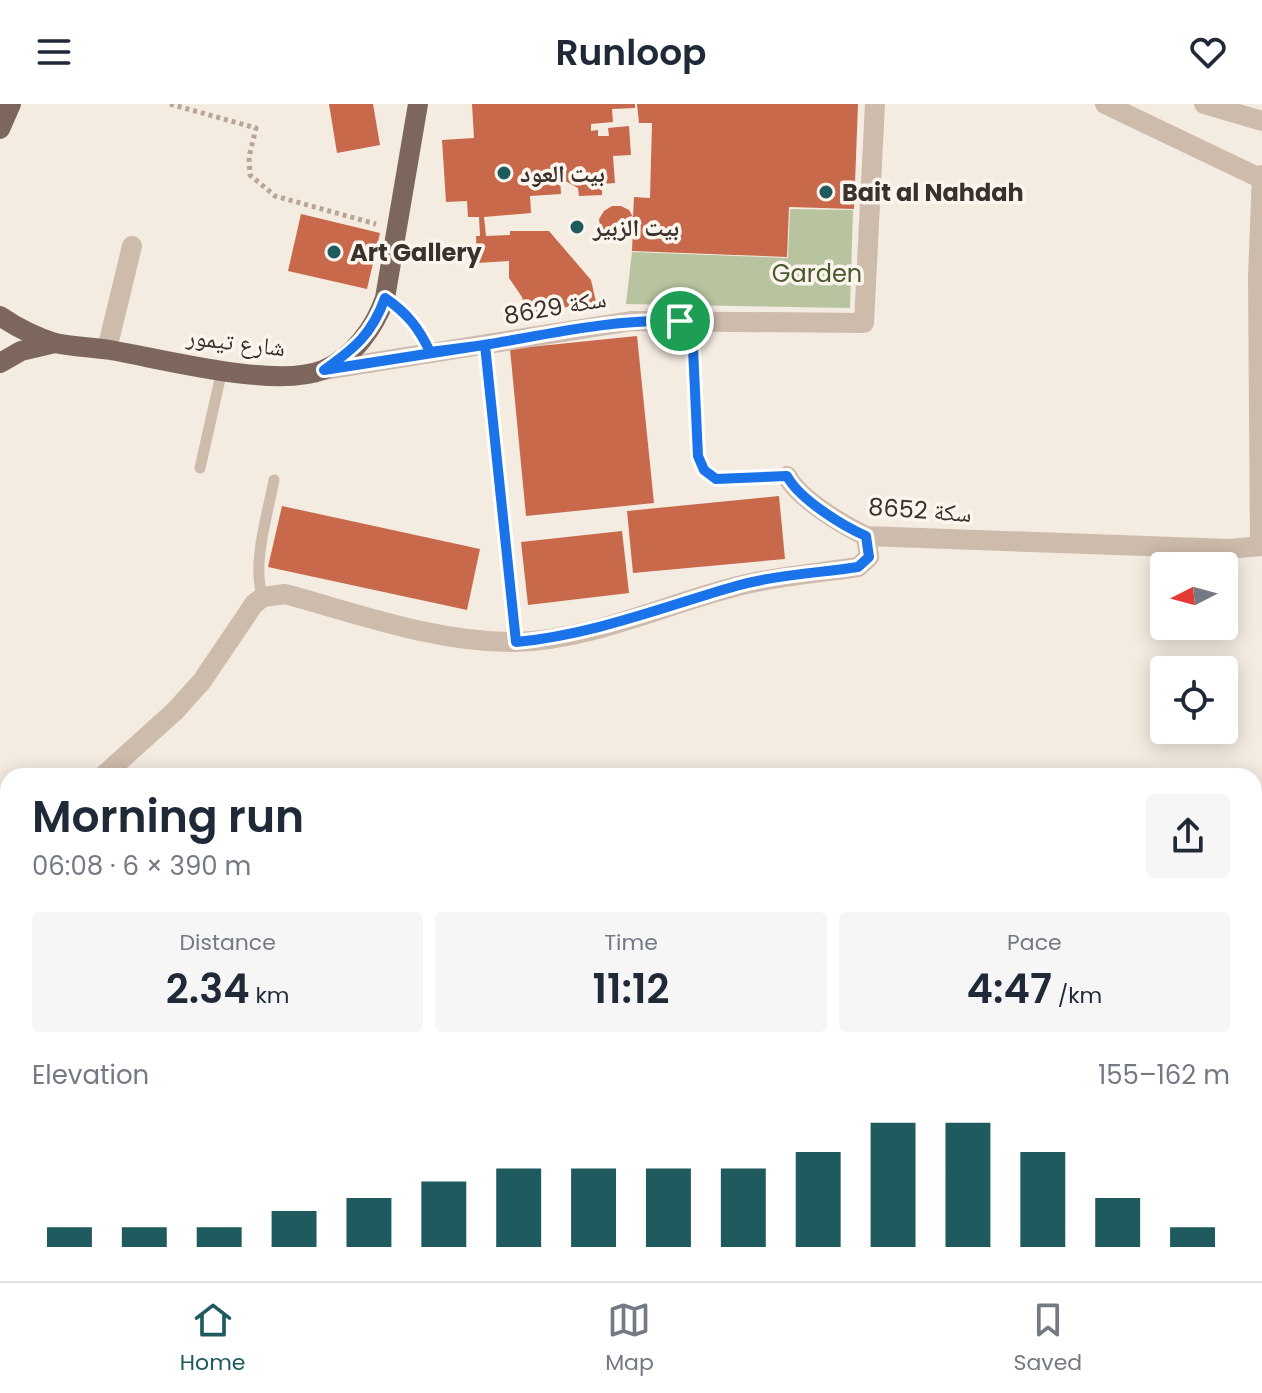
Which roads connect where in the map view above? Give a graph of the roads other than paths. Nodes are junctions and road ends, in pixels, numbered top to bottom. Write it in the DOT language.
graph roads {
  1 [pos="11,104"];
  2 [pos="418,104"];
  3 [pos="875,104"];
  4 [pos="1105,104"];
  5 [pos="1204,104"];
  6 [pos="1262,121"];
  7 [pos="0,129"];
  8 [pos="1262,178"];
  9 [pos="132,246"];
  10 [pos="1260,278"];
  11 [pos="385,298"];
  12 [pos="0,316"];
  13 [pos="680,321"];
  14 [pos="55,343"];
  15 [pos="485,345"];
  16 [pos="107,349"];
  17 [pos="430,352"];
  18 [pos="0,363"];
  19 [pos="222,370"];
  20 [pos="324,370"];
  21 [pos="200,468"];
  22 [pos="787,476"];
  23 [pos="274,480"];
  24 [pos="866,536"];
  25 [pos="1261,546"];
  26 [pos="263,597"];
  27 [pos="516,642"];
  28 [pos="112,768"];
  1 -- 7 [label="main road"];
  2 -- 11 [label="main road, شارع تيمور"];
  3 -- 13 [label="street, سكة 8629"];
  4 -- 8 [label="street"];
  5 -- 6 [label="street"];
  8 -- 10 [label="street"];
  9 -- 16 [label="street"];
  10 -- 25 [label="street"];
  11 -- 17 [label="lane"];
  11 -- 20 [label="main road, شارع تيمور"];
  12 -- 14 [label="main road, شارع تيمور"];
  13 -- 15 [label="street, سكة 8629"];
  13 -- 22 [label="lane, سكة 8652"];
  14 -- 16 [label="main road, شارع تيمور"];
  14 -- 18 [label="main road"];
  15 -- 17 [label="street, سكة 8629"];
  15 -- 27 [label="lane"];
  16 -- 19 [label="main road, شارع تيمور"];
  17 -- 20 [label="street, سكة 8629"];
  19 -- 20 [label="main road, شارع تيمور"];
  19 -- 21 [label="lane"];
  22 -- 24 [label="street, سكة 8652"];
  23 -- 26 [label="lane"];
  24 -- 25 [label="street, سكة 8652"];
  24 -- 27 [label="street"];
  26 -- 27 [label="street"];
  26 -- 28 [label="street"];
}
